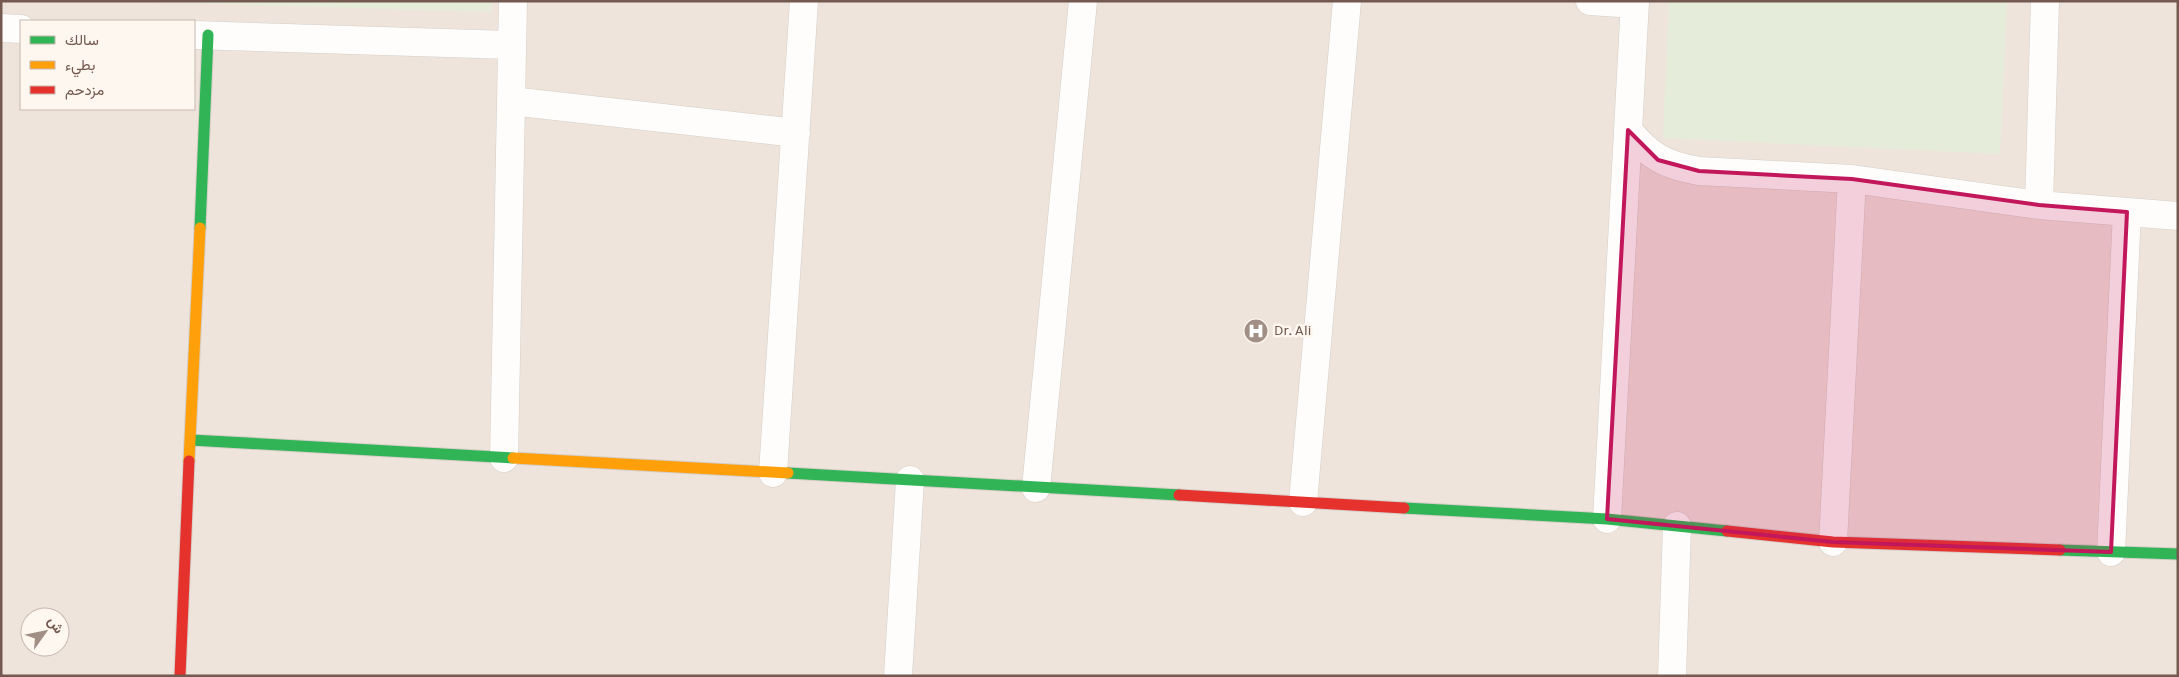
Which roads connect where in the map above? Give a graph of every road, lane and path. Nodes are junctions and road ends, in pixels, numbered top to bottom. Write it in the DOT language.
graph roads {
  1 [pos="513,1"];
  2 [pos="804,1"];
  3 [pos="1083,1"];
  4 [pos="1347,1"];
  5 [pos="1590,1"];
  6 [pos="2045,1"];
  7 [pos="1635,3"];
  8 [pos="1,28"];
  9 [pos="20,29"];
  10 [pos="201,35"];
  11 [pos="512,45"];
  12 [pos="511,101"];
  13 [pos="1628,130"];
  14 [pos="796,133"];
  15 [pos="1852,179"];
  16 [pos="2039,205"];
  17 [pos="2127,212"];
  18 [pos="2178,216"];
  19 [pos="191,440"];
  20 [pos="504,458"];
  21 [pos="773,473"];
  22 [pos="910,480"];
  23 [pos="1036,488"];
  24 [pos="1303,502"];
  25 [pos="1607,519"];
  26 [pos="1677,526"];
  27 [pos="1833,542"];
  28 [pos="2111,552"];
  29 [pos="2178,554"];
  30 [pos="180,676"];
  31 [pos="898,676"];
  32 [pos="1672,676"];
  1 -- 11 [label="street"];
  2 -- 14 [label="street"];
  3 -- 23 [label="street"];
  4 -- 24 [label="street"];
  5 -- 7 [label="street"];
  6 -- 16 [label="street"];
  7 -- 13 [label="street"];
  8 -- 9 [label="street"];
  10 -- 11 [label="street"];
  10 -- 19 [label="street"];
  11 -- 12 [label="street"];
  12 -- 14 [label="street"];
  12 -- 20 [label="street"];
  13 -- 15 [label="street"];
  13 -- 25 [label="street"];
  14 -- 21 [label="street"];
  15 -- 16 [label="street"];
  15 -- 27 [label="street"];
  16 -- 17 [label="street"];
  17 -- 18 [label="street"];
  17 -- 28 [label="street"];
  19 -- 20 [label="street"];
  19 -- 30 [label="street"];
  20 -- 21 [label="street"];
  21 -- 22 [label="street"];
  22 -- 23 [label="street"];
  22 -- 31 [label="street"];
  23 -- 24 [label="street"];
  24 -- 25 [label="street"];
  25 -- 26 [label="street"];
  26 -- 27 [label="street"];
  26 -- 32 [label="street"];
  27 -- 28 [label="street"];
  28 -- 29 [label="street"];
}
